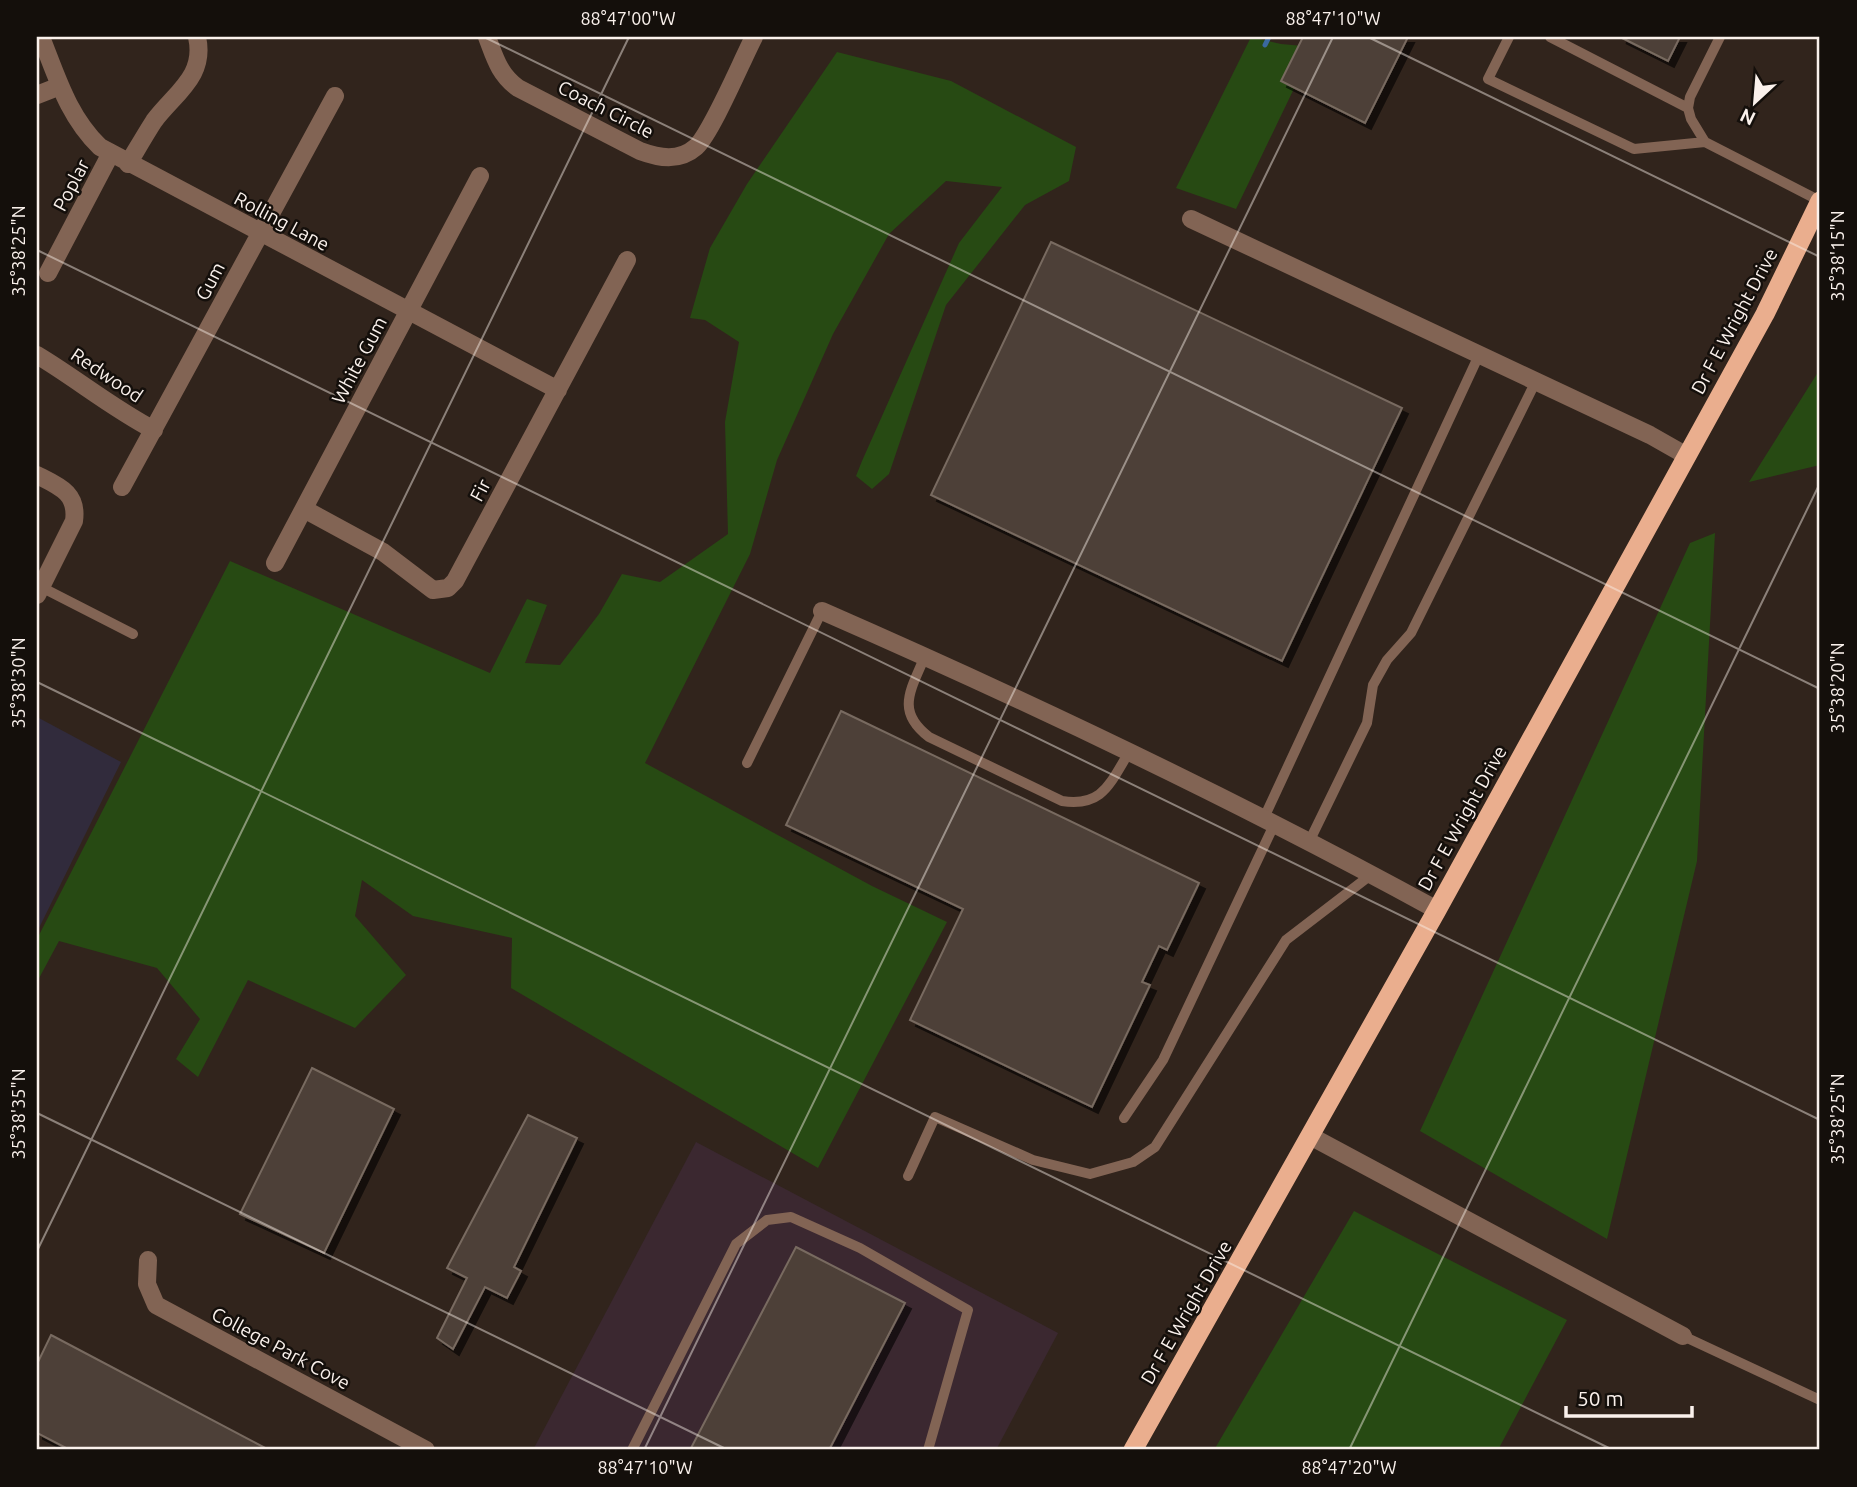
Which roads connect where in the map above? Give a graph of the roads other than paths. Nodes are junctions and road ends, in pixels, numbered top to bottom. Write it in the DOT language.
graph roads {
  1 [pos="40,37"];
  2 [pos="197,37"];
  3 [pos="488,37"];
  4 [pos="754,37"];
  5 [pos="1509,37"];
  6 [pos="1550,37"];
  7 [pos="1720,37"];
  8 [pos="60,86"];
  9 [pos="37,95"];
  10 [pos="335,96"];
  11 [pos="1688,108"];
  12 [pos="1705,142"];
  13 [pos="111,153"];
  14 [pos="128,164"];
  15 [pos="480,176"];
  16 [pos="1820,201"];
  17 [pos="1191,219"];
  18 [pos="260,233"];
  19 [pos="627,260"];
  20 [pos="48,273"];
  21 [pos="408,311"];
  22 [pos="37,355"];
  23 [pos="1479,355"];
  24 [pos="1536,381"];
  25 [pos="558,390"];
  26 [pos="154,430"];
  27 [pos="1687,456"];
  28 [pos="37,475"];
  29 [pos="122,487"];
  30 [pos="304,509"];
  31 [pos="275,563"];
  32 [pos="39,591"];
  33 [pos="822,611"];
  34 [pos="133,634"];
  35 [pos="925,656"];
  36 [pos="1128,754"];
  37 [pos="747,763"];
  38 [pos="1268,822"];
  39 [pos="1309,842"];
  40 [pos="1372,874"];
  41 [pos="1437,910"];
  42 [pos="1124,1118"];
  43 [pos="1312,1137"];
  44 [pos="908,1176"];
  45 [pos="148,1260"];
  46 [pos="1683,1336"];
  47 [pos="1820,1400"];
  48 [pos="426,1450"];
  49 [pos="632,1450"];
  50 [pos="928,1450"];
  51 [pos="1133,1450"];
  1 -- 8 [label="street, Rolling Lane"];
  2 -- 14 [label="street"];
  3 -- 4 [label="street, Coach Circle"];
  5 -- 12 [label="lane"];
  6 -- 11 [label="lane"];
  7 -- 11 [label="lane"];
  8 -- 9 [label="street"];
  8 -- 13 [label="street, Rolling Lane"];
  10 -- 18 [label="street, Gum"];
  11 -- 12 [label="lane"];
  12 -- 16 [label="lane"];
  13 -- 14 [label="street, Rolling Lane"];
  13 -- 20 [label="street, Poplar"];
  14 -- 18 [label="street, Rolling Lane"];
  15 -- 21 [label="street, White Gum"];
  16 -- 27 [label="highway, Dr F E Wright Drive"];
  17 -- 23 [label="street"];
  18 -- 21 [label="street, Rolling Lane"];
  18 -- 26 [label="street, Gum"];
  19 -- 25 [label="street, Fir"];
  21 -- 25 [label="street, Rolling Lane"];
  21 -- 30 [label="street, White Gum"];
  22 -- 26 [label="street, Redwood"];
  23 -- 24 [label="street"];
  23 -- 38 [label="lane"];
  24 -- 27 [label="street"];
  24 -- 39 [label="lane"];
  25 -- 30 [label="street, Fir"];
  26 -- 29 [label="street, Gum"];
  27 -- 41 [label="highway, Dr F E Wright Drive"];
  28 -- 32 [label="street"];
  30 -- 31 [label="street, White Gum"];
  32 -- 34 [label="lane"];
  33 -- 35 [label="street"];
  33 -- 37 [label="lane"];
  35 -- 36 [label="street"];
  35 -- 36 [label="lane"];
  36 -- 38 [label="street"];
  38 -- 39 [label="street"];
  38 -- 42 [label="lane"];
  39 -- 40 [label="street"];
  40 -- 41 [label="street"];
  40 -- 44 [label="lane"];
  41 -- 43 [label="highway, Dr F E Wright Drive"];
  43 -- 46 [label="street"];
  43 -- 51 [label="highway, Dr F E Wright Drive"];
  45 -- 48 [label="street, College Park Cove"];
  46 -- 47 [label="lane"];
  49 -- 50 [label="lane"];
}
